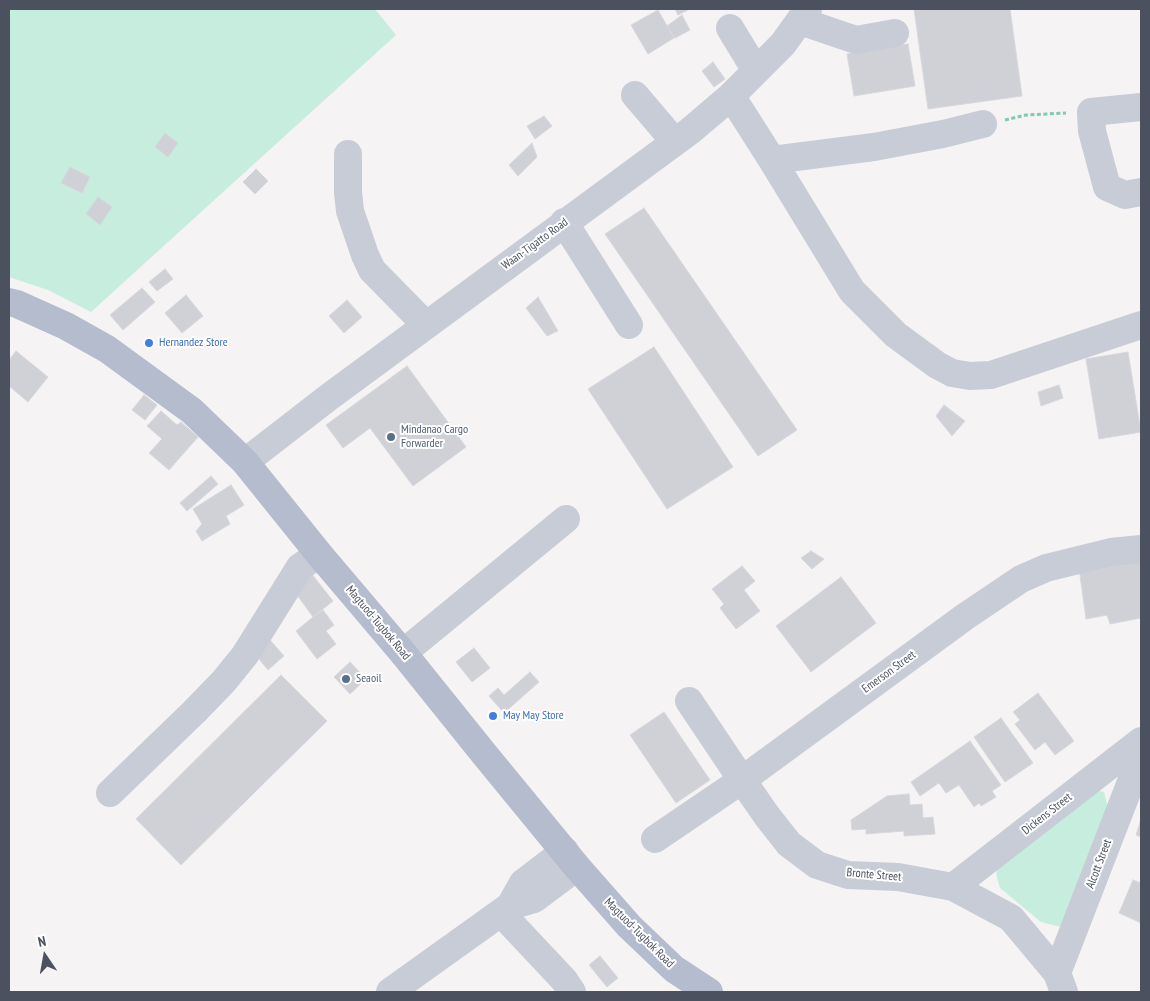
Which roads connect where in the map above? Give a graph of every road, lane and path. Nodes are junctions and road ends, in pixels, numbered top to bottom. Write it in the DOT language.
graph roads {
  1 [pos="804,15"];
  2 [pos="730,28"];
  3 [pos="895,33"];
  4 [pos="756,71"];
  5 [pos="635,95"];
  6 [pos="730,97"];
  7 [pos="1141,106"];
  8 [pos="1091,112"];
  9 [pos="982,124"];
  10 [pos="674,142"];
  11 [pos="348,154"];
  12 [pos="772,160"];
  13 [pos="1141,192"];
  14 [pos="564,222"];
  15 [pos="9,302"];
  16 [pos="426,325"];
  17 [pos="629,325"];
  18 [pos="1141,325"];
  19 [pos="245,462"];
  20 [pos="566,519"];
  21 [pos="1141,549"];
  22 [pos="319,554"];
  23 [pos="403,652"];
  24 [pos="689,701"];
  25 [pos="1141,741"];
  26 [pos="1141,756"];
  27 [pos="742,780"];
  28 [pos="110,794"];
  29 [pos="655,839"];
  30 [pos="571,859"];
  31 [pos="953,887"];
  32 [pos="505,909"];
  33 [pos="1061,982"];
  34 [pos="390,992"];
  35 [pos="572,992"];
  36 [pos="709,992"];
  1 -- 3 [label="street"];
  1 -- 4 [label="street, Waan-Tigatto Road"];
  2 -- 4 [label="street"];
  4 -- 6 [label="street, Waan-Tigatto Road"];
  5 -- 10 [label="street"];
  6 -- 10 [label="street, Waan-Tigatto Road"];
  6 -- 12 [label="street"];
  7 -- 8 [label="street"];
  8 -- 9 [label="path"];
  8 -- 13 [label="street"];
  9 -- 12 [label="street"];
  10 -- 14 [label="street, Waan-Tigatto Road"];
  11 -- 16 [label="street"];
  12 -- 18 [label="street"];
  14 -- 16 [label="street, Waan-Tigatto Road"];
  14 -- 17 [label="street"];
  15 -- 19 [label="main road, Magtuod-Tugbok Road"];
  16 -- 19 [label="street, Waan-Tigatto Road"];
  19 -- 22 [label="main road, Magtuod-Tugbok Road"];
  20 -- 23 [label="street"];
  21 -- 27 [label="street, Emerson Street"];
  22 -- 23 [label="main road, Magtuod-Tugbok Road"];
  22 -- 28 [label="street"];
  23 -- 30 [label="main road, Magtuod-Tugbok Road"];
  24 -- 27 [label="street, Bronte Street"];
  25 -- 31 [label="street, Dickens Street"];
  26 -- 33 [label="street, Alcott Street"];
  27 -- 29 [label="street, Emerson Street"];
  27 -- 31 [label="street, Bronte Street"];
  30 -- 32 [label="street"];
  30 -- 36 [label="main road, Magtuod-Tugbok Road"];
  31 -- 33 [label="street, Bronte Street"];
  32 -- 34 [label="street"];
  32 -- 35 [label="street"];
}
